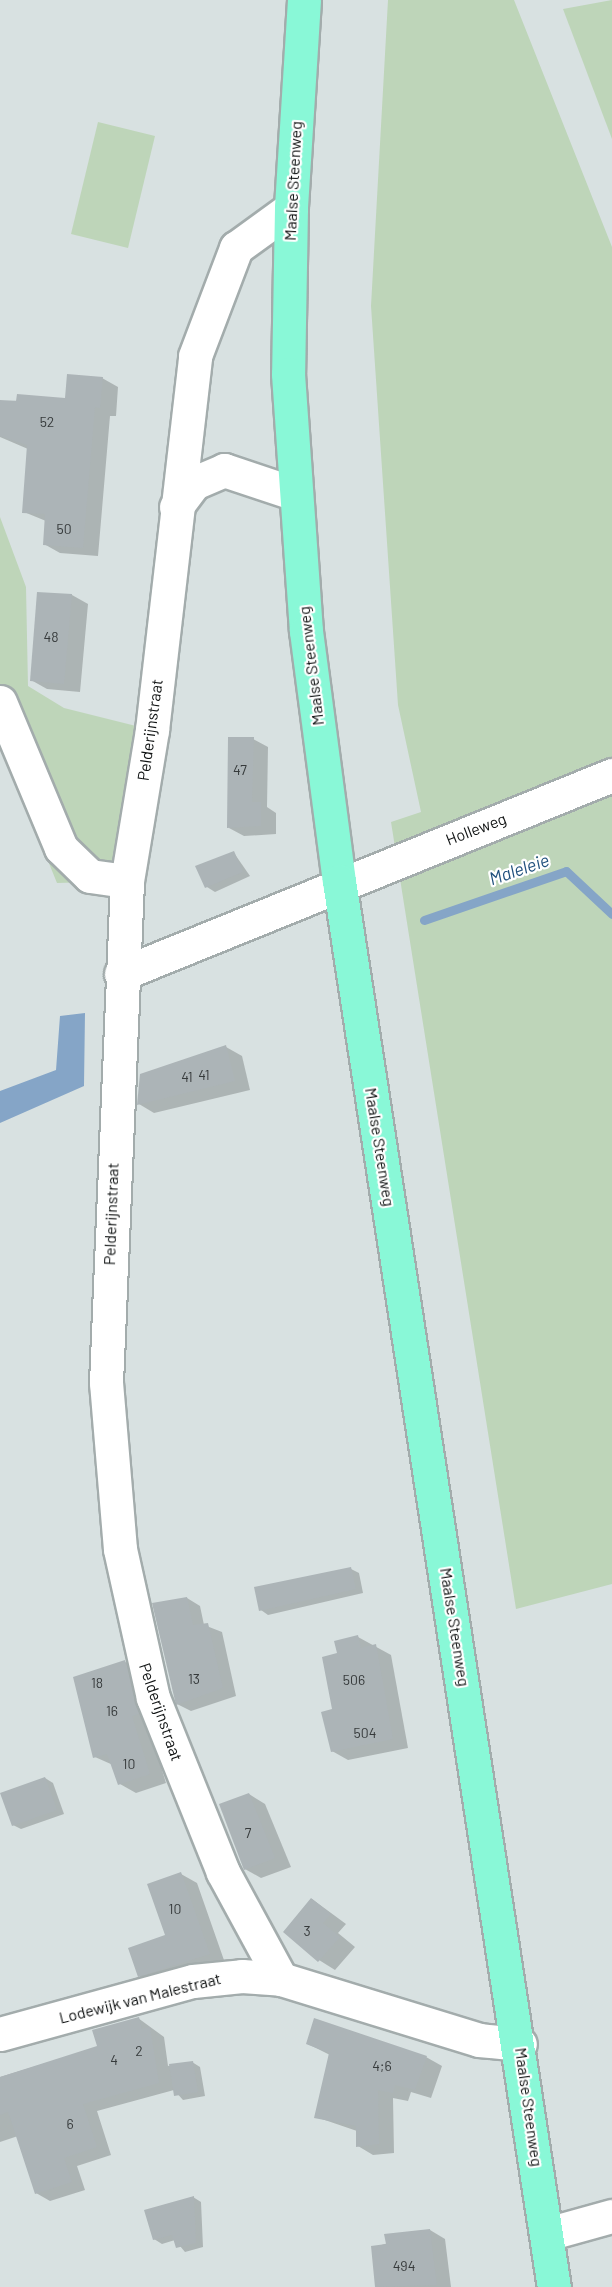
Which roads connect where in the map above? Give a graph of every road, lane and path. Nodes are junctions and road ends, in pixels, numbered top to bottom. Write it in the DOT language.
graph roads {
  1 [pos="304,0"];
  2 [pos="291,208"];
  3 [pos="293,493"];
  4 [pos="176,507"];
  5 [pos="0,702"];
  6 [pos="612,775"];
  7 [pos="127,881"];
  8 [pos="339,881"];
  9 [pos="121,974"];
  10 [pos="281,1979"];
  11 [pos="0,2034"];
  12 [pos="520,2044"];
  13 [pos="612,2216"];
  14 [pos="547,2234"];
  15 [pos="554,2287"];
  1 -- 2 [label="main road, Maalse Steenweg"];
  2 -- 3 [label="main road, Maalse Steenweg"];
  2 -- 4 [label="street, Pelderijnstraat"];
  3 -- 4 [label="street"];
  3 -- 8 [label="main road, Maalse Steenweg"];
  4 -- 7 [label="street, Pelderijnstraat"];
  5 -- 7 [label="street"];
  6 -- 8 [label="street, Holleweg"];
  7 -- 9 [label="street, Pelderijnstraat"];
  8 -- 9 [label="street, Holleweg"];
  8 -- 12 [label="main road, Maalse Steenweg"];
  9 -- 10 [label="street, Pelderijnstraat"];
  10 -- 11 [label="street, Lodewijk van Malestraat"];
  10 -- 12 [label="street"];
  12 -- 14 [label="main road, Maalse Steenweg"];
  13 -- 14 [label="street"];
  14 -- 15 [label="main road, Maalse Steenweg"];
}
